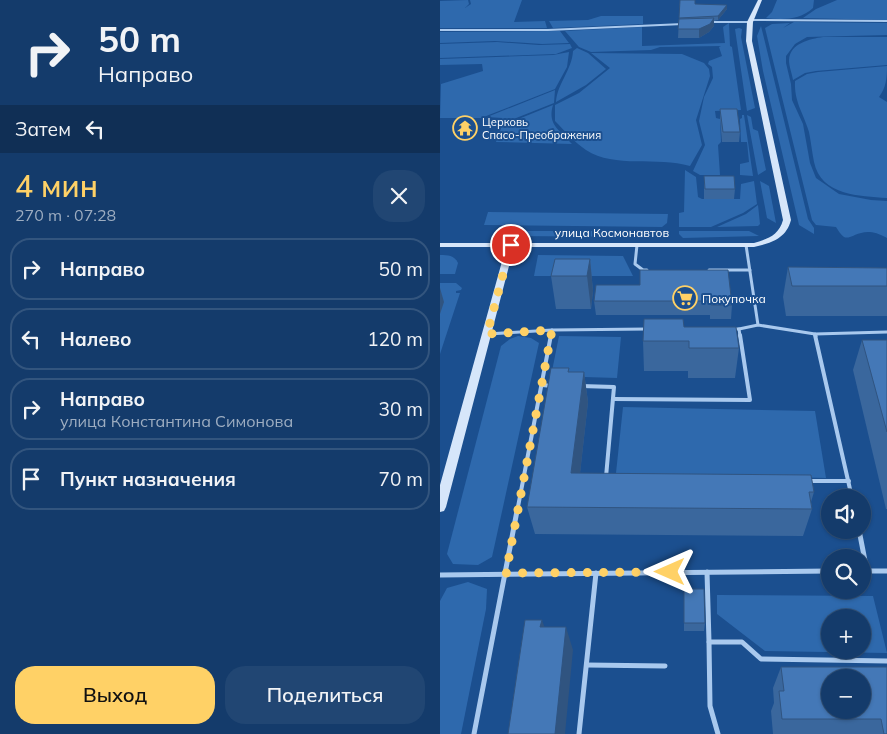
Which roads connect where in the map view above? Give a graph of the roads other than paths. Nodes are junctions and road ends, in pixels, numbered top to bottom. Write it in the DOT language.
graph roads {
  1 [pos="760,0"];
  2 [pos="751,21"];
  3 [pos="887,21"];
  4 [pos="707,23"];
  5 [pos="687,24"];
  6 [pos="440,30"];
  7 [pos="440,245"];
  8 [pos="511,245"];
  9 [pos="636,245"];
  10 [pos="750,245"];
  11 [pos="652,270"];
  12 [pos="701,270"];
  13 [pos="750,270"];
  14 [pos="758,325"];
  15 [pos="729,329"];
  16 [pos="739,329"];
  17 [pos="552,330"];
  18 [pos="650,330"];
  19 [pos="886,332"];
  20 [pos="487,334"];
  21 [pos="815,334"];
  22 [pos="887,337"];
  23 [pos="542,385"];
  24 [pos="560,386"];
  25 [pos="578,386"];
  26 [pos="613,398"];
  27 [pos="800,481"];
  28 [pos="849,481"];
  29 [pos="605,483"];
  30 [pos="850,489"];
  31 [pos="440,503"];
  32 [pos="821,571"];
  33 [pos="871,571"];
  34 [pos="887,571"];
  35 [pos="707,572"];
  36 [pos="506,573"];
  37 [pos="596,573"];
  38 [pos="440,575"];
  39 [pos="709,642"];
  40 [pos="887,662"];
  41 [pos="587,665"];
  42 [pos="665,666"];
  43 [pos="474,734"];
  44 [pos="579,734"];
  45 [pos="718,734"];
  1 -- 2 [label="main road"];
  2 -- 3 [label="lane"];
  2 -- 4 [label="lane"];
  2 -- 10 [label="main road"];
  5 -- 6 [label="lane"];
  7 -- 8 [label="main road, улица Космонавтов"];
  8 -- 9 [label="main road, улица Космонавтов"];
  8 -- 20 [label="main road"];
  9 -- 10 [label="main road, улица Космонавтов"];
  9 -- 11 [label="lane"];
  10 -- 13 [label="lane"];
  12 -- 13 [label="lane"];
  13 -- 14 [label="lane"];
  14 -- 16 [label="lane"];
  14 -- 21 [label="lane"];
  15 -- 16 [label="lane"];
  16 -- 26 [label="lane"];
  17 -- 18 [label="lane"];
  17 -- 20 [label="lane"];
  17 -- 23 [label="lane"];
  19 -- 21 [label="lane"];
  19 -- 22 [label="lane"];
  20 -- 31 [label="main road"];
  21 -- 28 [label="lane"];
  23 -- 24 [label="lane"];
  23 -- 36 [label="lane"];
  25 -- 26 [label="lane"];
  26 -- 29 [label="lane"];
  27 -- 28 [label="lane"];
  28 -- 30 [label="lane"];
  32 -- 35 [label="lane"];
  33 -- 34 [label="lane"];
  35 -- 37 [label="lane"];
  35 -- 39 [label="lane"];
  36 -- 37 [label="lane"];
  36 -- 38 [label="lane"];
  36 -- 43 [label="lane"];
  37 -- 41 [label="lane"];
  39 -- 40 [label="lane"];
  39 -- 45 [label="lane"];
  41 -- 42 [label="lane"];
  41 -- 44 [label="lane"];
}
